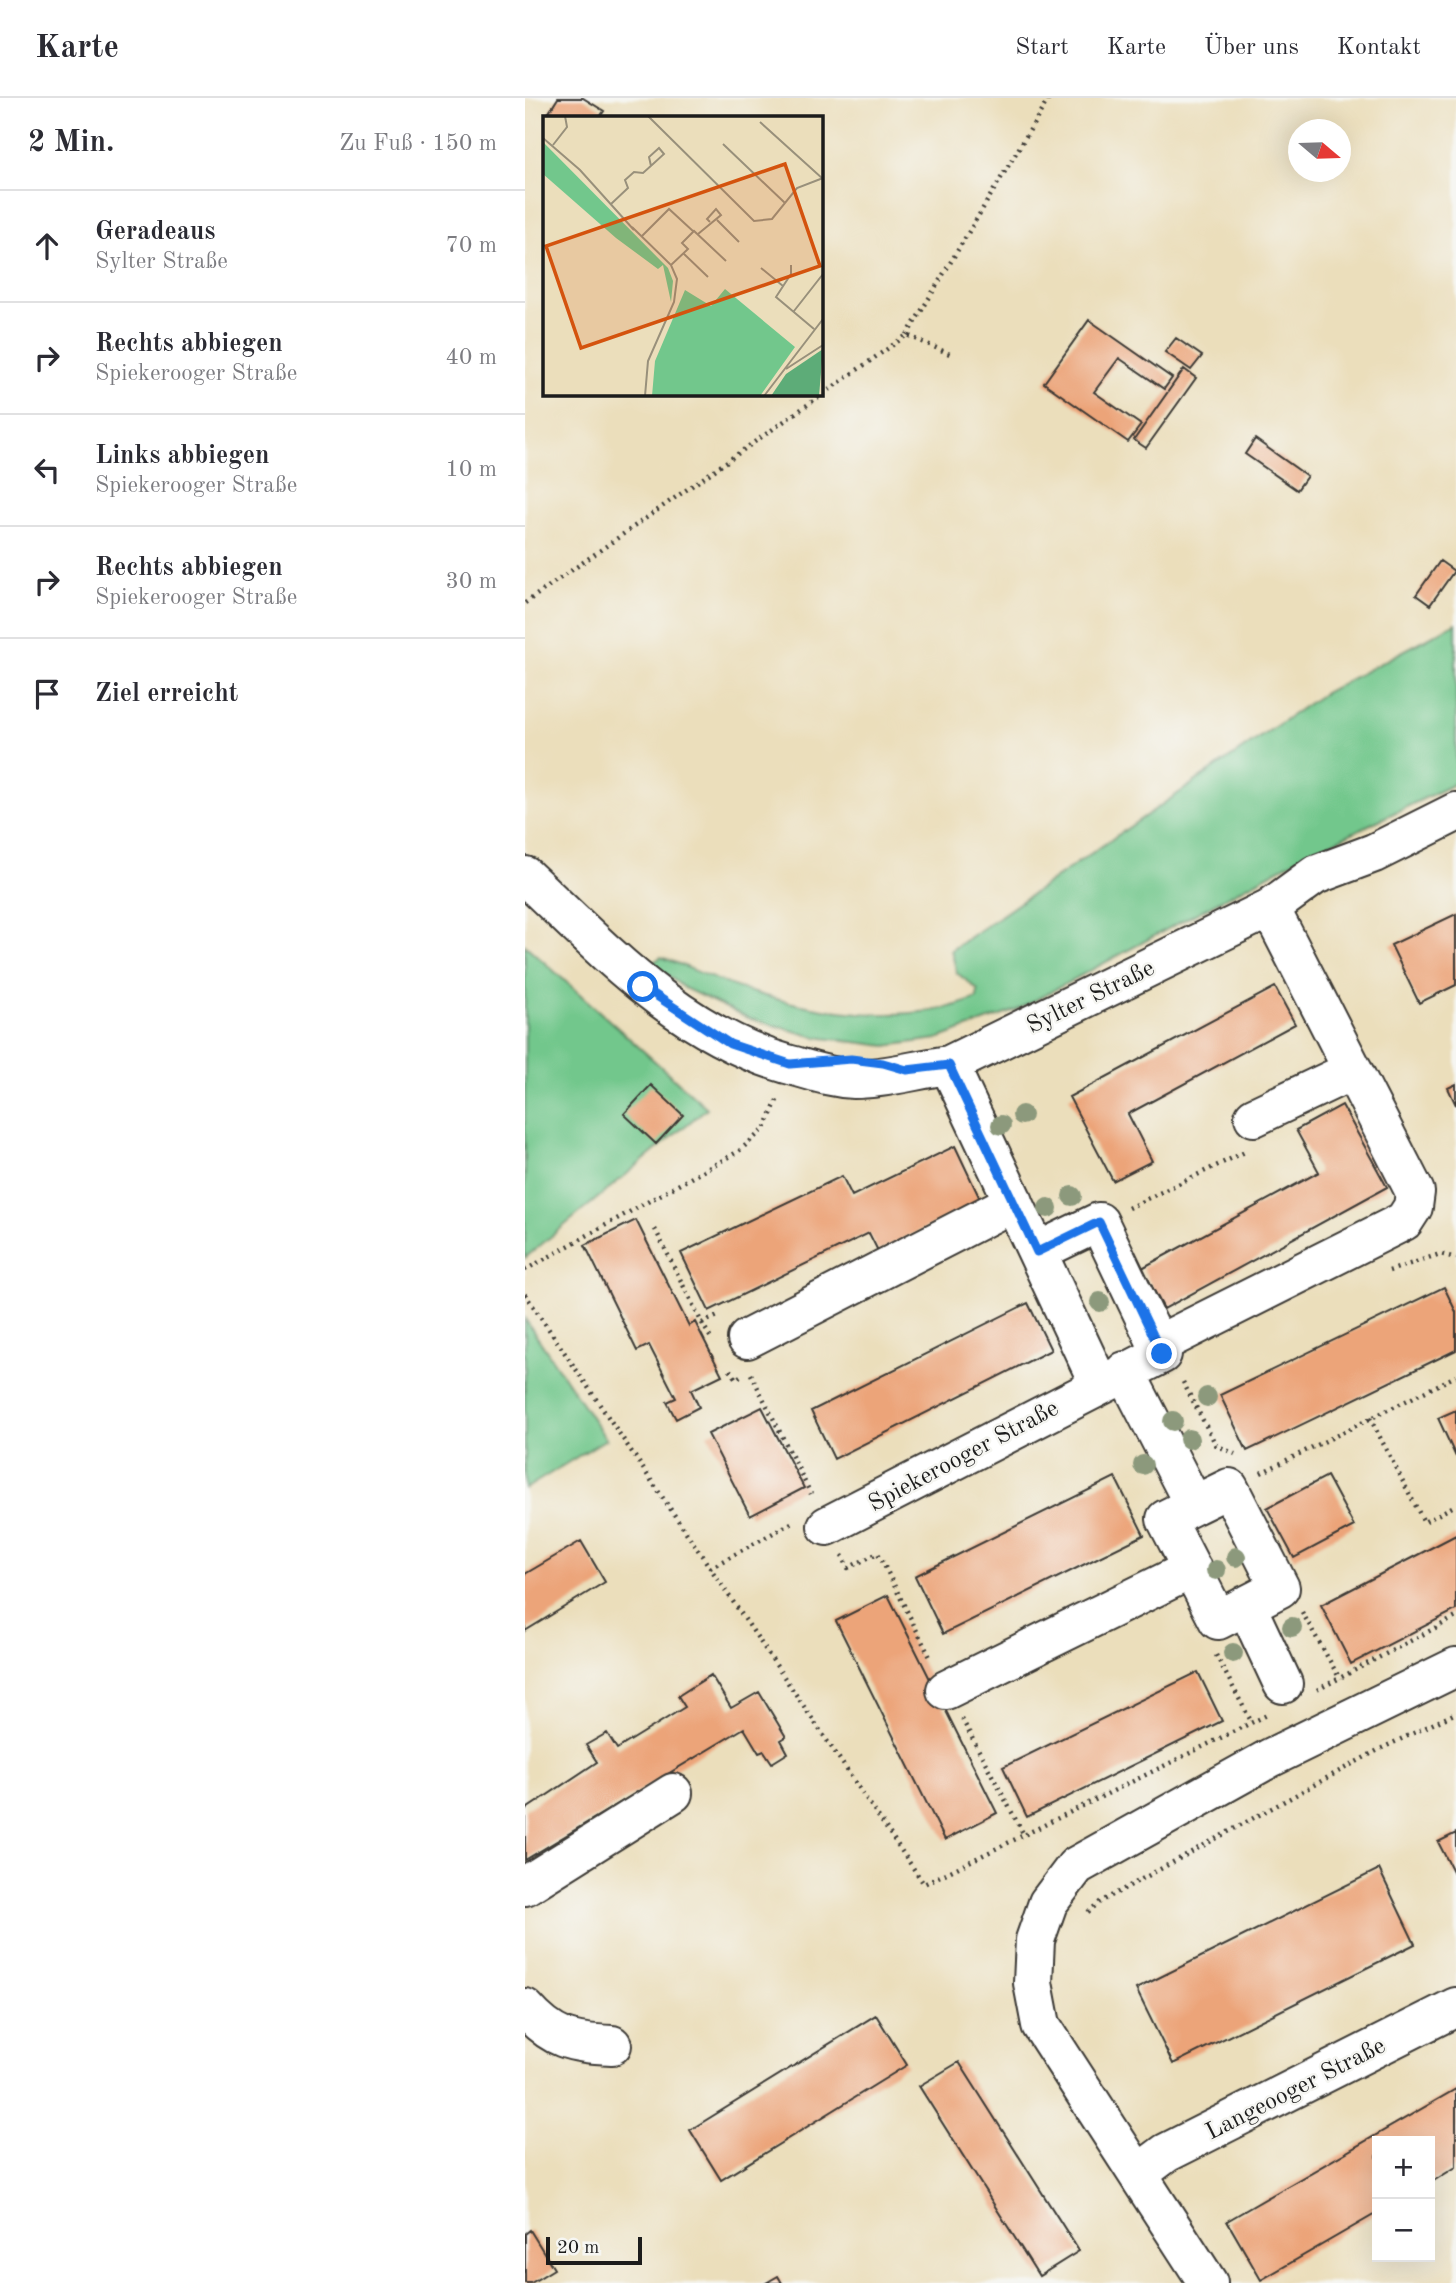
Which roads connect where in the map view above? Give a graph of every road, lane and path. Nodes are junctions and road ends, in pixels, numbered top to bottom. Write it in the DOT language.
graph roads {
  1 [pos="1049,98"];
  2 [pos="907,335"];
  3 [pos="953,355"];
  4 [pos="823,394"];
  5 [pos="820,396"];
  6 [pos="525,603"];
  7 [pos="1456,813"];
  8 [pos="525,876"];
  9 [pos="1270,908"];
  10 [pos="790,1064"];
  11 [pos="949,1065"];
  12 [pos="1353,1070"];
  13 [pos="1254,1117"];
  14 [pos="1014,1202"];
  15 [pos="1099,1222"];
  16 [pos="655,1229"];
  17 [pos="1037,1252"];
  18 [pos="525,1270"];
  19 [pos="525,1294"];
  20 [pos="747,1339"];
  21 [pos="1168,1360"];
  22 [pos="1456,1376"];
  23 [pos="1112,1378"];
  24 [pos="1370,1418"];
  25 [pos="1238,1483"];
  26 [pos="1194,1505"];
  27 [pos="1456,1505"];
  28 [pos="822,1517"];
  29 [pos="711,1568"];
  30 [pos="1192,1569"];
  31 [pos="1280,1588"];
  32 [pos="1232,1612"];
  33 [pos="1456,1617"];
  34 [pos="1456,1667"];
  35 [pos="1340,1679"];
  36 [pos="946,1690"];
  37 [pos="1292,1695"];
  38 [pos="1456,1713"];
  39 [pos="1252,1723"];
  40 [pos="673,1793"];
  41 [pos="1024,1835"];
  42 [pos="525,1886"];
  43 [pos="1082,1918"];
  44 [pos="1456,2007"];
  45 [pos="525,2008"];
  46 [pos="613,2045"];
  47 [pos="1138,2174"];
  48 [pos="1208,2283"];
  1 -- 2 [label="path"];
  2 -- 3 [label="path"];
  2 -- 4 [label="path"];
  5 -- 6 [label="path"];
  7 -- 9 [label="street, Sylter Straße"];
  8 -- 10 [label="street, Sylter Straße"];
  9 -- 11 [label="street, Sylter Straße"];
  9 -- 12 [label="street"];
  10 -- 11 [label="street, Sylter Straße"];
  10 -- 18 [label="path"];
  11 -- 14 [label="street"];
  12 -- 13 [label="street"];
  12 -- 21 [label="street"];
  13 -- 15 [label="path"];
  14 -- 17 [label="street"];
  14 -- 20 [label="street"];
  15 -- 17 [label="street"];
  15 -- 21 [label="street"];
  16 -- 20 [label="path"];
  17 -- 23 [label="street"];
  19 -- 29 [label="path"];
  20 -- 28 [label="path"];
  21 -- 23 [label="street, Spiekerooger Straße"];
  21 -- 25 [label="path"];
  22 -- 24 [label="path"];
  23 -- 26 [label="street"];
  23 -- 28 [label="street, Spiekerooger Straße"];
  24 -- 25 [label="path"];
  24 -- 27 [label="path"];
  25 -- 26 [label="street"];
  25 -- 31 [label="street"];
  26 -- 30 [label="street"];
  28 -- 29 [label="path"];
  28 -- 36 [label="path"];
  29 -- 41 [label="path"];
  30 -- 32 [label="street"];
  30 -- 36 [label="street"];
  31 -- 32 [label="street"];
  31 -- 35 [label="path"];
  32 -- 37 [label="street"];
  32 -- 39 [label="path"];
  33 -- 35 [label="path"];
  34 -- 47 [label="street"];
  35 -- 37 [label="path"];
  36 -- 41 [label="path"];
  37 -- 39 [label="path"];
  38 -- 43 [label="path"];
  39 -- 41 [label="path"];
  40 -- 42 [label="street"];
  44 -- 47 [label="street, Langeooger Straße"];
  45 -- 46 [label="street"];
  47 -- 48 [label="street"];
}
